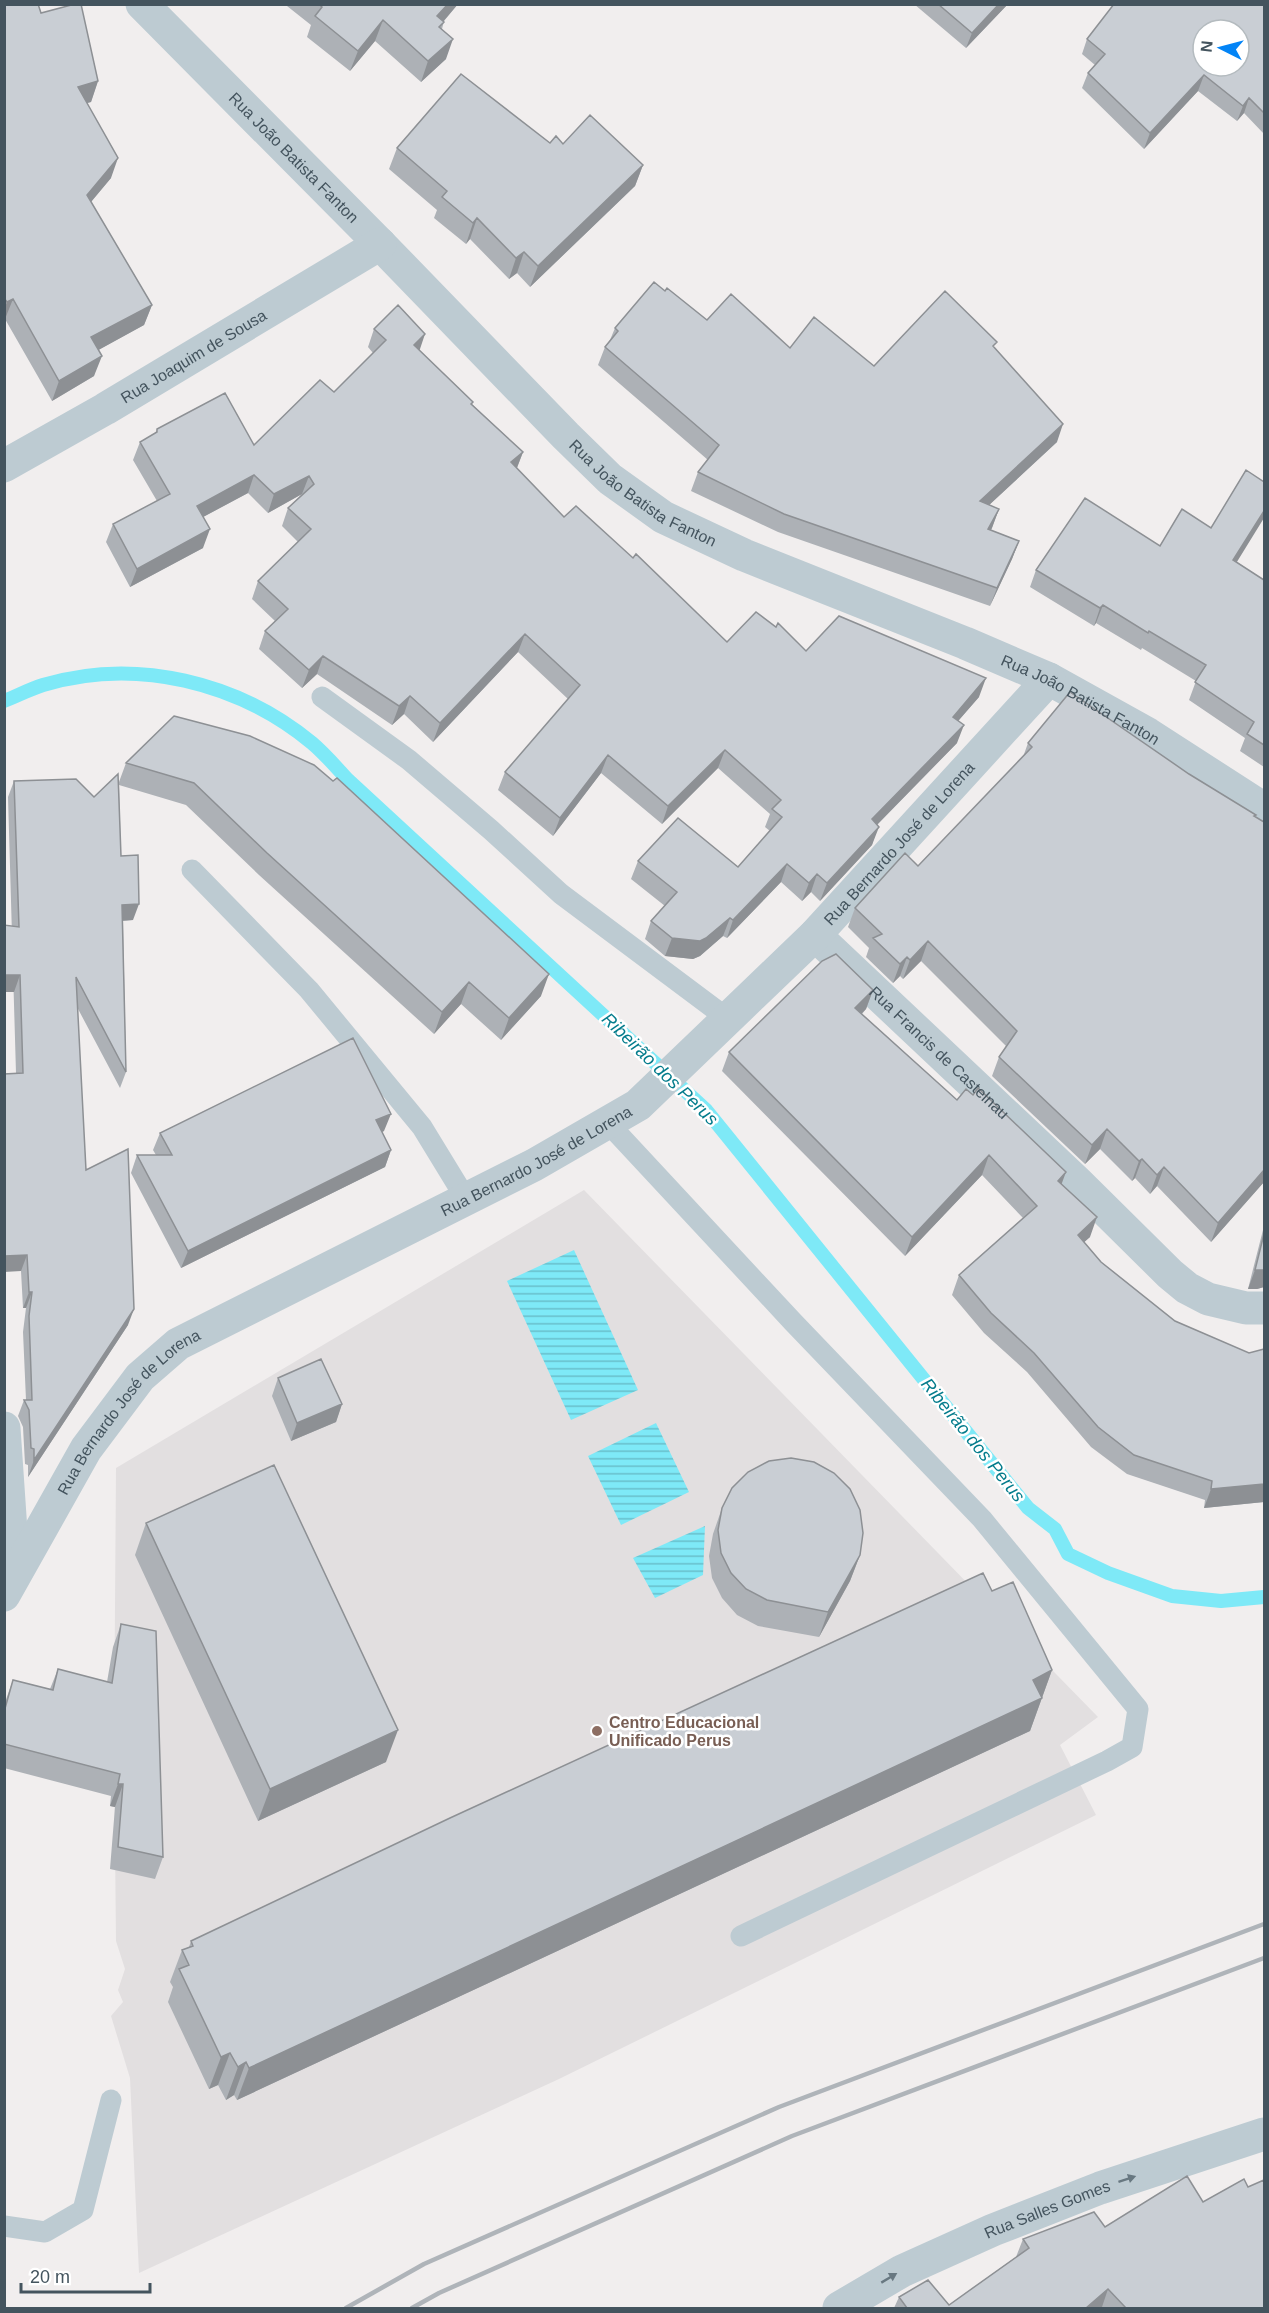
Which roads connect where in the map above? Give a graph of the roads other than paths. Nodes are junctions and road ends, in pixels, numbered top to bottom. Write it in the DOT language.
graph roads {
  1 [pos="142,4"];
  2 [pos="381,244"];
  3 [pos="4,466"];
  4 [pos="1049,679"];
  5 [pos="322,697"];
  6 [pos="1264,809"];
  7 [pos="192,870"];
  8 [pos="812,938"];
  9 [pos="727,1020"];
  10 [pos="607,1122"];
  11 [pos="466,1198"];
  12 [pos="1264,1308"];
  13 [pos="4,1428"];
  14 [pos="9,1585"];
  15 [pos="741,1936"];
  16 [pos="111,2100"];
  17 [pos="1264,2134"];
  18 [pos="4,2226"];
  19 [pos="839,2308"];
  1 -- 2 [label="street, Rua João Batista Fanton"];
  2 -- 3 [label="street, Rua Joaquim de Sousa"];
  2 -- 4 [label="street, Rua João Batista Fanton"];
  4 -- 6 [label="street, Rua João Batista Fanton"];
  4 -- 8 [label="street, Rua Bernardo José de Lorena"];
  5 -- 9 [label="lane"];
  7 -- 11 [label="lane"];
  8 -- 9 [label="street, Rua Bernardo José de Lorena"];
  8 -- 12 [label="street, Rua Francis de Castelnau"];
  9 -- 10 [label="street, Rua Bernardo José de Lorena"];
  10 -- 11 [label="street, Rua Bernardo José de Lorena"];
  10 -- 15 [label="lane"];
  11 -- 14 [label="street, Rua Bernardo José de Lorena"];
  13 -- 14 [label="street"];
  16 -- 18 [label="lane"];
  19 -- 17 [label="street, Rua Salles Gomes, one-way"];
}
